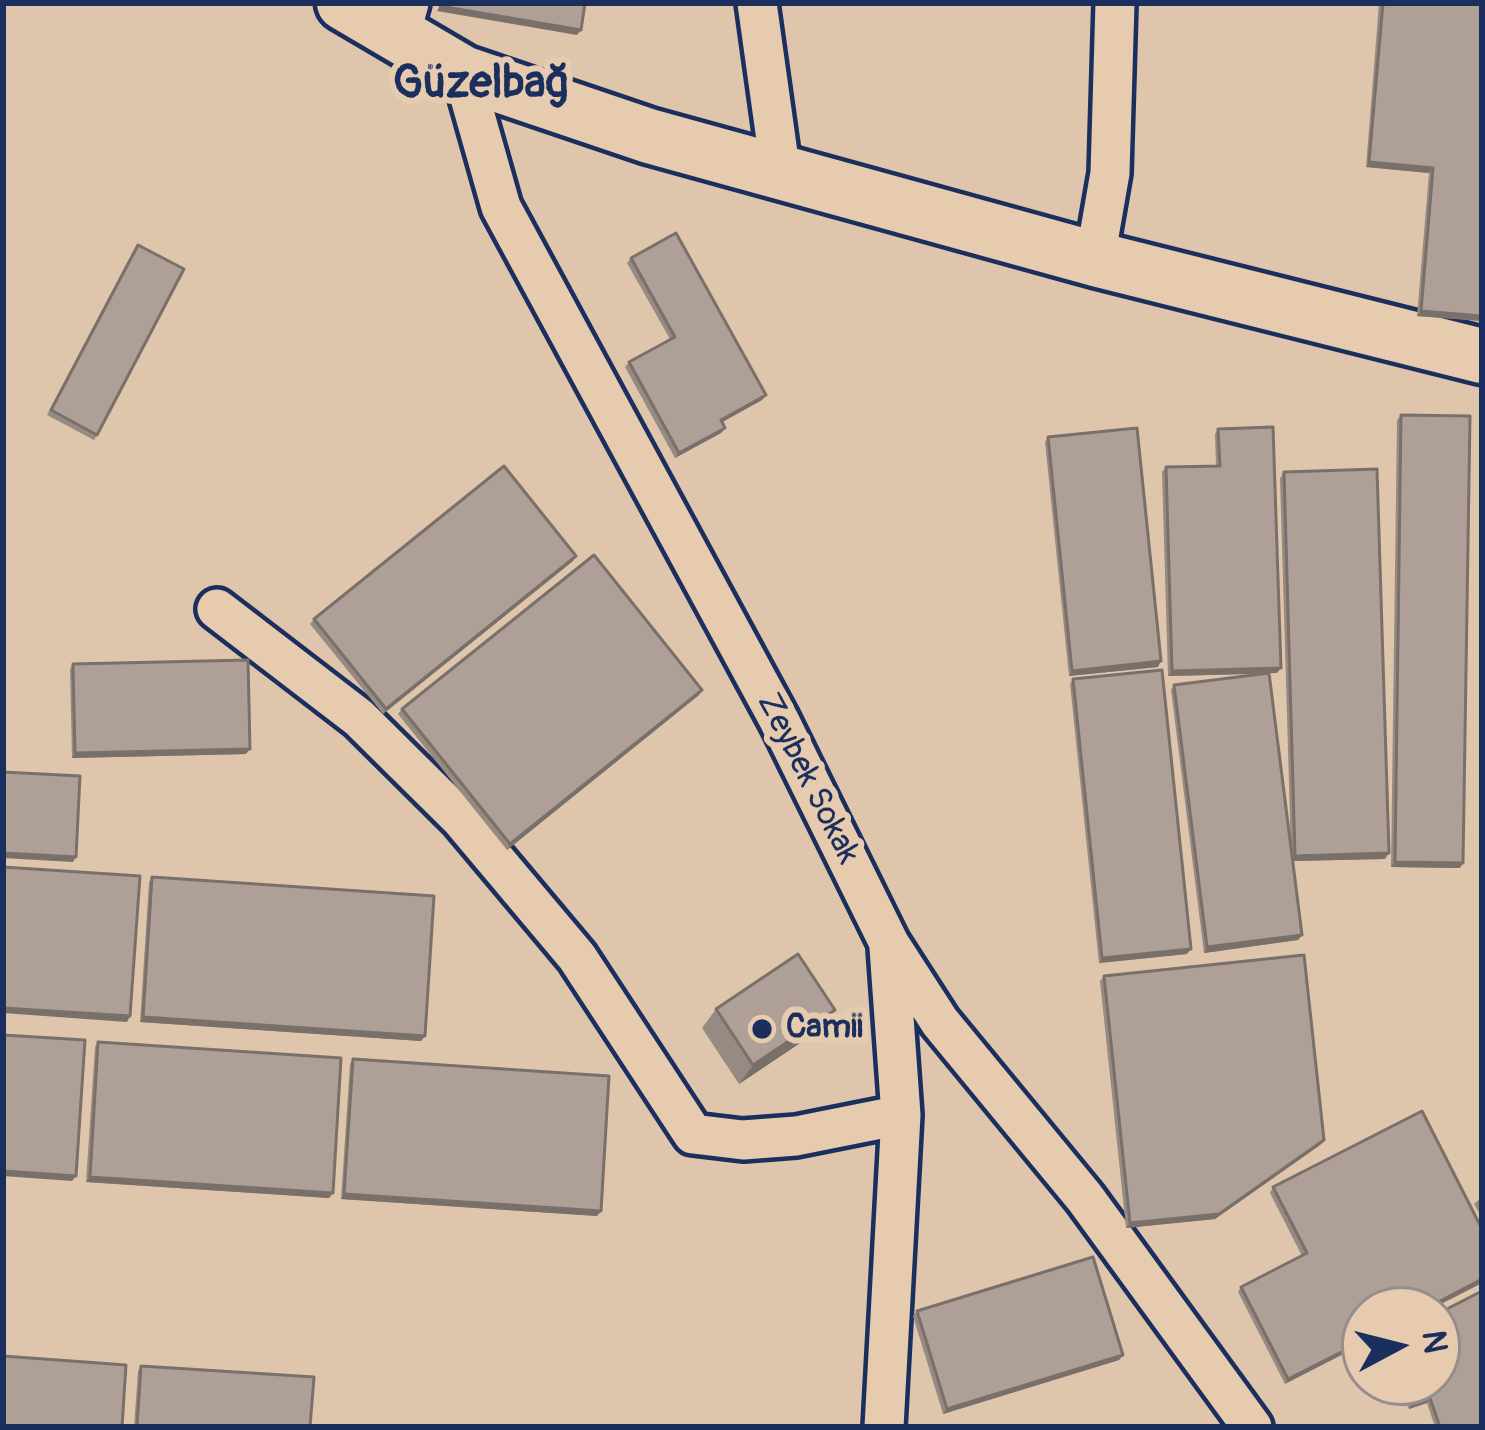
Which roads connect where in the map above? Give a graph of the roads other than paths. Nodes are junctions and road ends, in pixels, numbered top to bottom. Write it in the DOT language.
graph roads {
  1 [pos="344,3"];
  2 [pos="758,3"];
  3 [pos="1115,3"];
  4 [pos="405,17"];
  5 [pos="464,73"];
  6 [pos="781,175"];
  7 [pos="1095,260"];
  8 [pos="1482,356"];
  9 [pos="217,609"];
  10 [pos="889,943"];
  11 [pos="901,1114"];
  12 [pos="884,1427"];
  13 [pos="1252,1427"];
  1 -- 4 [label="street"];
  2 -- 6 [label="street"];
  3 -- 7 [label="street"];
  4 -- 5 [label="street"];
  5 -- 6 [label="street"];
  5 -- 10 [label="street, Zeybek Sokak"];
  6 -- 7 [label="street"];
  7 -- 8 [label="street"];
  9 -- 11 [label="street"];
  10 -- 11 [label="street"];
  10 -- 13 [label="street, Zeybek Sokak"];
  11 -- 12 [label="street"];
}
